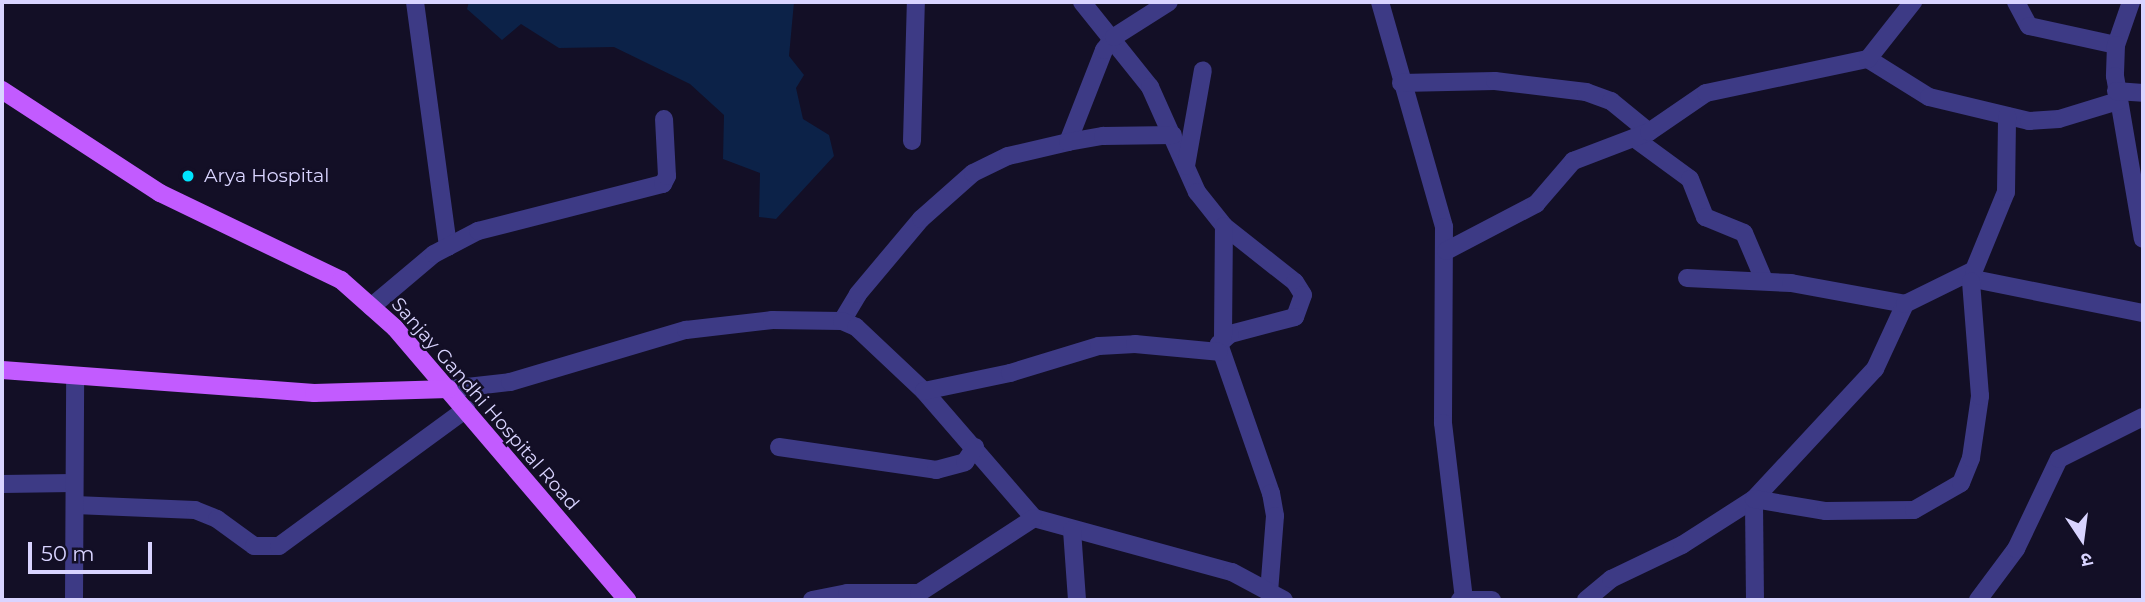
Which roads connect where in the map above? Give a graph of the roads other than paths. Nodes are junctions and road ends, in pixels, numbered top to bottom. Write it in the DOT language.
graph roads {
  1 [pos="415,2"];
  2 [pos="916,2"];
  3 [pos="1082,2"];
  4 [pos="1169,2"];
  5 [pos="1380,2"];
  6 [pos="1913,2"];
  7 [pos="2017,2"];
  8 [pos="2131,2"];
  9 [pos="1114,37"];
  10 [pos="2116,45"];
  11 [pos="1868,59"];
  12 [pos="1203,70"];
  13 [pos="1401,83"];
  14 [pos="2,90"];
  15 [pos="2143,93"];
  16 [pos="2117,96"];
  17 [pos="2007,116"];
  18 [pos="664,118"];
  19 [pos="1173,135"];
  20 [pos="1642,135"];
  21 [pos="912,141"];
  22 [pos="1068,142"];
  23 [pos="1186,166"];
  24 [pos="1224,226"];
  25 [pos="2143,239"];
  26 [pos="448,247"];
  27 [pos="1446,251"];
  28 [pos="1687,278"];
  29 [pos="1764,279"];
  30 [pos="1968,279"];
  31 [pos="1905,304"];
  32 [pos="371,307"];
  33 [pos="2143,313"];
  34 [pos="842,321"];
  35 [pos="1221,344"];
  36 [pos="2,370"];
  37 [pos="75,376"];
  38 [pos="449,390"];
  39 [pos="924,391"];
  40 [pos="466,409"];
  41 [pos="2143,417"];
  42 [pos="779,447"];
  43 [pos="975,447"];
  44 [pos="74,483"];
  45 [pos="2,484"];
  46 [pos="1754,499"];
  47 [pos="75,505"];
  48 [pos="1034,518"];
  49 [pos="1072,530"];
  50 [pos="1276,596"];
  51 [pos="1463,599"];
  52 [pos="74,600"];
  53 [pos="628,600"];
  54 [pos="812,600"];
  55 [pos="1077,600"];
  56 [pos="1492,600"];
  57 [pos="1586,600"];
  58 [pos="1755,600"];
  59 [pos="1978,600"];
  1 -- 26 [label="street"];
  2 -- 21 [label="street"];
  3 -- 9 [label="street"];
  4 -- 9 [label="street"];
  5 -- 13 [label="street"];
  6 -- 11 [label="street"];
  7 -- 10 [label="street"];
  8 -- 10 [label="street"];
  9 -- 19 [label="street"];
  9 -- 22 [label="street"];
  10 -- 16 [label="street"];
  11 -- 17 [label="street"];
  11 -- 20 [label="street"];
  12 -- 23 [label="street"];
  13 -- 20 [label="street"];
  13 -- 27 [label="street"];
  14 -- 32 [label="main road, Sanjay Gandhi Hospital Road"];
  15 -- 16 [label="street"];
  16 -- 17 [label="street"];
  16 -- 25 [label="street"];
  17 -- 30 [label="street"];
  18 -- 26 [label="street"];
  19 -- 22 [label="street"];
  19 -- 23 [label="street"];
  20 -- 27 [label="street"];
  20 -- 29 [label="street"];
  22 -- 34 [label="street"];
  23 -- 24 [label="street"];
  24 -- 35 [label="street"];
  24 -- 35 [label="street"];
  26 -- 32 [label="street"];
  27 -- 51 [label="street"];
  28 -- 29 [label="street"];
  29 -- 31 [label="street"];
  30 -- 31 [label="street"];
  30 -- 33 [label="street"];
  30 -- 46 [label="street"];
  31 -- 46 [label="street"];
  32 -- 38 [label="main road, Sanjay Gandhi Hospital Road"];
  34 -- 38 [label="street"];
  34 -- 39 [label="street"];
  35 -- 39 [label="street"];
  35 -- 50 [label="street"];
  36 -- 37 [label="main road"];
  37 -- 38 [label="main road"];
  37 -- 44 [label="street"];
  38 -- 40 [label="main road, Sanjay Gandhi Hospital Road"];
  39 -- 43 [label="street"];
  40 -- 47 [label="street"];
  40 -- 53 [label="main road, Sanjay Gandhi Hospital Road"];
  41 -- 59 [label="street"];
  42 -- 43 [label="street"];
  43 -- 48 [label="street"];
  44 -- 45 [label="street"];
  44 -- 47 [label="street"];
  46 -- 57 [label="street"];
  46 -- 58 [label="street"];
  47 -- 52 [label="street"];
  48 -- 49 [label="street"];
  48 -- 54 [label="street"];
  49 -- 50 [label="street"];
  49 -- 55 [label="street"];
  51 -- 56 [label="street"];
}
